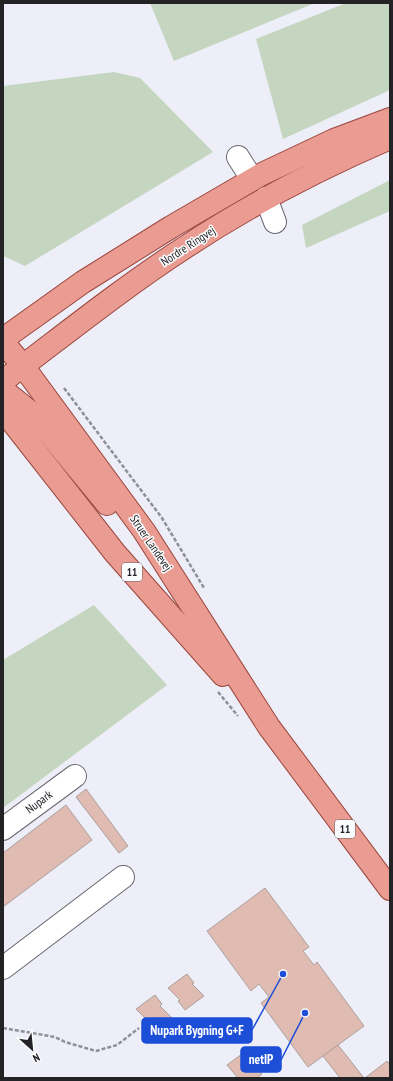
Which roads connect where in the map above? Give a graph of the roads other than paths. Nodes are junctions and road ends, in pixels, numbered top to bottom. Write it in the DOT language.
graph roads {
  1 [pos="390,119"];
  2 [pos="390,138"];
  3 [pos="238,157"];
  4 [pos="252,179"];
  5 [pos="266,198"];
  6 [pos="274,222"];
  7 [pos="9,351"];
  8 [pos="3,375"];
  9 [pos="3,381"];
  10 [pos="3,390"];
  11 [pos="3,410"];
  12 [pos="171,574"];
  13 [pos="269,727"];
  14 [pos="75,776"];
  15 [pos="3,829"];
  16 [pos="123,877"];
  17 [pos="390,889"];
  18 [pos="3,968"];
  1 -- 4 [label="main road"];
  2 -- 5 [label="main road, Nordre Ringvej"];
  3 -- 4 [label="street"];
  4 -- 7 [label="main road"];
  5 -- 6 [label="street"];
  5 -- 7 [label="main road, Nordre Ringvej"];
  7 -- 8 [label="main road"];
  7 -- 9 [label="main road, Nordre Ringvej"];
  7 -- 12 [label="main road, Struer Landevej / 11"];
  10 -- 12 [label="main road"];
  11 -- 13 [label="main road, Struer Landevej / 11"];
  12 -- 13 [label="main road, Struer Landevej / 11"];
  13 -- 17 [label="main road, Struer Landevej / 11"];
  14 -- 15 [label="street, Nupark"];
  16 -- 18 [label="street"];
}
